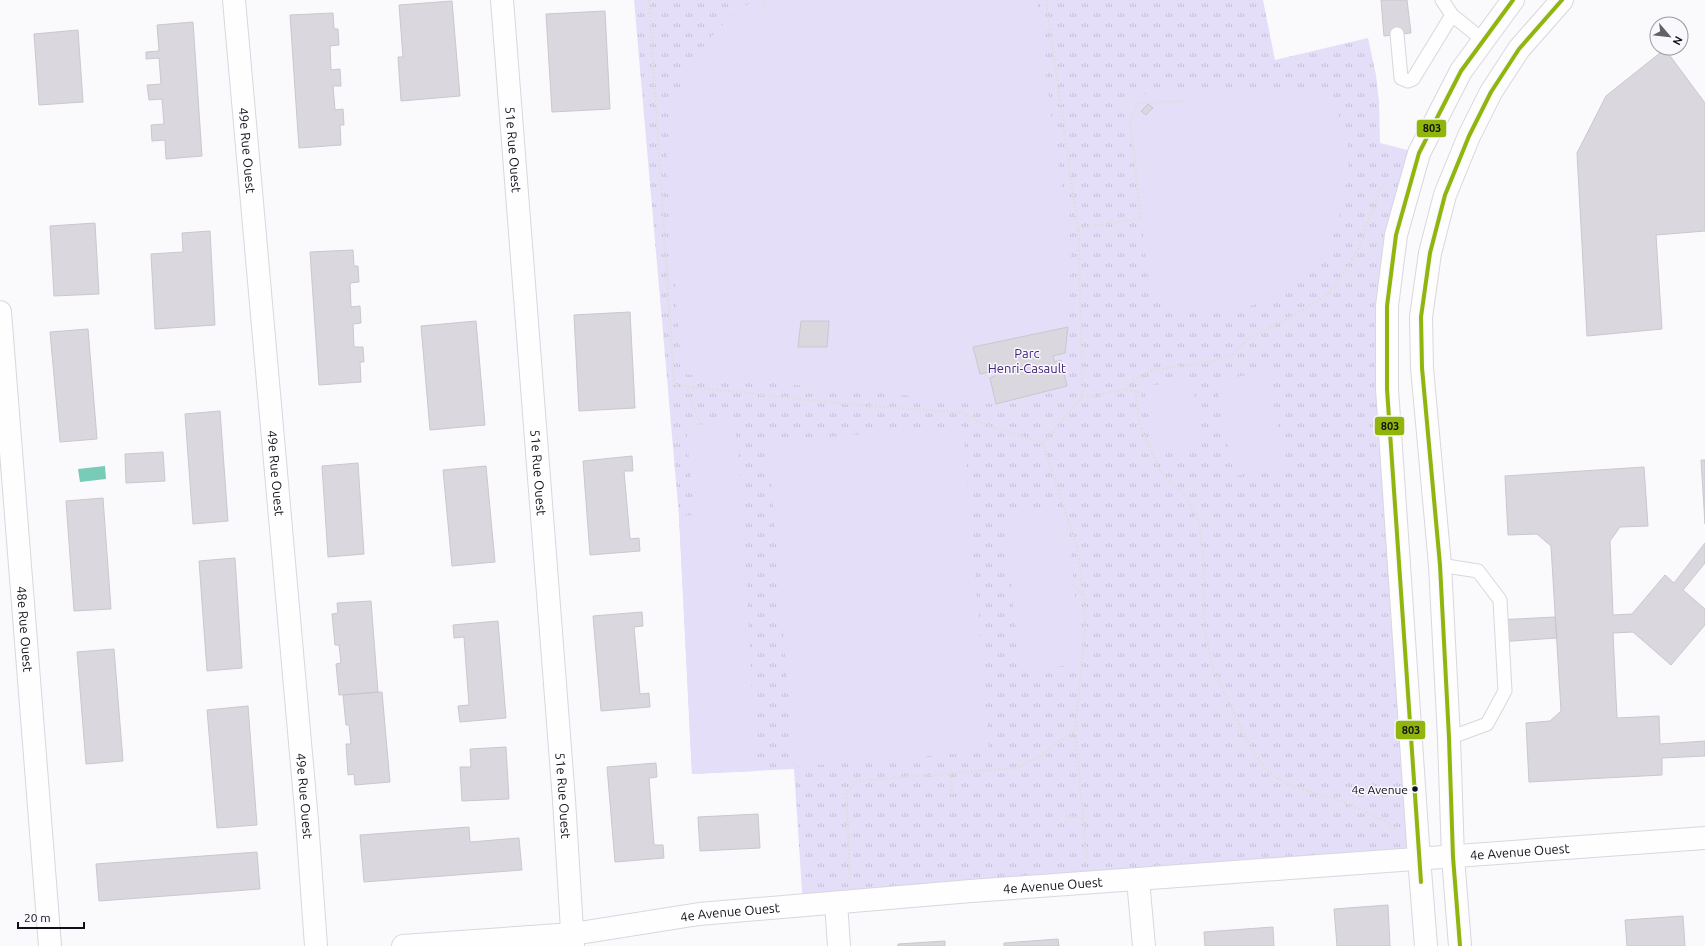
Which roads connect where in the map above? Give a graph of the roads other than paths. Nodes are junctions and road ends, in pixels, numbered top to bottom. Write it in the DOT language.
graph roads {
  1 [pos="234,0"];
  2 [pos="502,0"];
  3 [pos="1512,0"];
  4 [pos="1562,0"];
  5 [pos="1445,1"];
  6 [pos="1452,15"];
  7 [pos="1397,34"];
  8 [pos="1483,40"];
  9 [pos="0,312"];
  10 [pos="1440,565"];
  11 [pos="1449,738"];
  12 [pos="1705,838"];
  13 [pos="1418,852"];
  14 [pos="1453,857"];
  15 [pos="1138,880"];
  16 [pos="844,902"];
  17 [pos="573,940"];
  18 [pos="50,946"];
  19 [pos="316,946"];
  20 [pos="402,946"];
  21 [pos="839,946"];
  22 [pos="1144,946"];
  23 [pos="1426,946"];
  24 [pos="1460,946"];
  1 -- 19 [label="street, 49e Rue Ouest"];
  2 -- 17 [label="street, 51e Rue Ouest"];
  3 -- 8 [label="street"];
  4 -- 10 [label="street"];
  5 -- 6 [label="lane"];
  6 -- 7 [label="lane"];
  6 -- 8 [label="lane"];
  8 -- 13 [label="street"];
  9 -- 18 [label="street, 48e Rue Ouest"];
  10 -- 11 [label="street"];
  10 -- 11 [label="lane"];
  11 -- 14 [label="street"];
  12 -- 14 [label="street, 4e Avenue Ouest"];
  13 -- 14 [label="street, 4e Avenue Ouest"];
  13 -- 15 [label="street, 4e Avenue Ouest"];
  13 -- 23 [label="street"];
  14 -- 24 [label="street"];
  15 -- 16 [label="street, 4e Avenue Ouest"];
  15 -- 22 [label="street"];
  16 -- 17 [label="street, 4e Avenue Ouest"];
  16 -- 21 [label="street"];
  17 -- 20 [label="street, 4e Avenue Ouest"];
}
